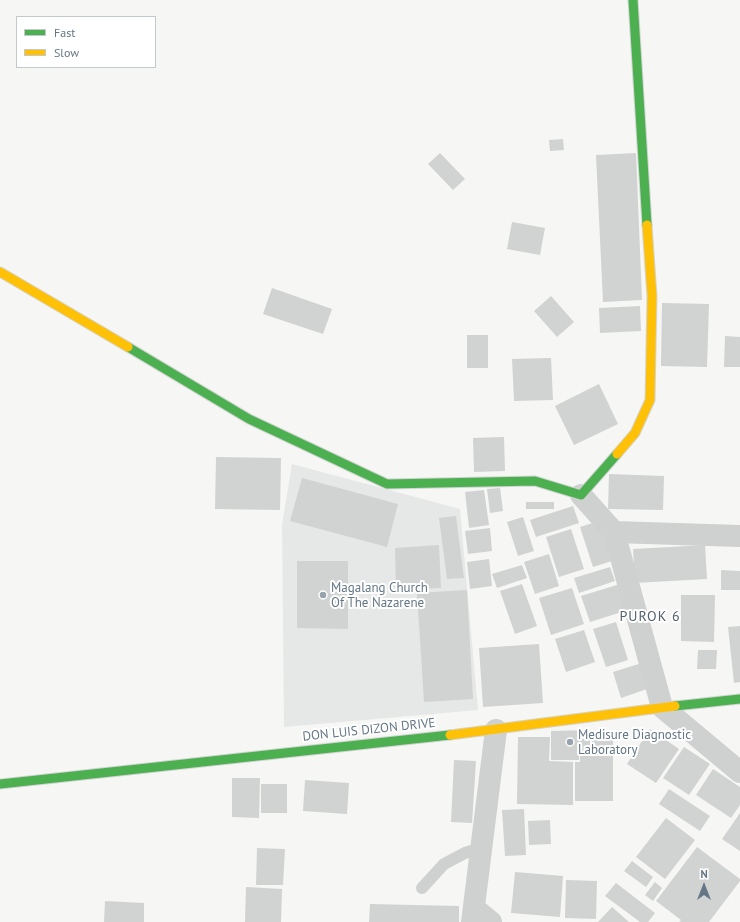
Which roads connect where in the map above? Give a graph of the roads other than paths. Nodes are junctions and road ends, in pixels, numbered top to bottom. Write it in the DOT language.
graph roads {
  1 [pos="633,0"];
  2 [pos="0,272"];
  3 [pos="581,495"];
  4 [pos="614,532"];
  5 [pos="740,536"];
  6 [pos="740,699"];
  7 [pos="662,706"];
  8 [pos="496,730"];
  9 [pos="740,772"];
  10 [pos="0,784"];
  11 [pos="481,848"];
  12 [pos="422,888"];
  13 [pos="473,915"];
  14 [pos="491,922"];
  1 -- 3 [label="street"];
  2 -- 3 [label="street"];
  3 -- 4 [label="street"];
  4 -- 5 [label="street"];
  4 -- 7 [label="street"];
  6 -- 7 [label="street, DON LUIS DIZON DRIVE"];
  7 -- 8 [label="street, DON LUIS DIZON DRIVE"];
  7 -- 9 [label="street"];
  8 -- 10 [label="street, DON LUIS DIZON DRIVE"];
  8 -- 11 [label="street"];
  11 -- 12 [label="lane"];
  11 -- 13 [label="street"];
  13 -- 14 [label="street"];
}
